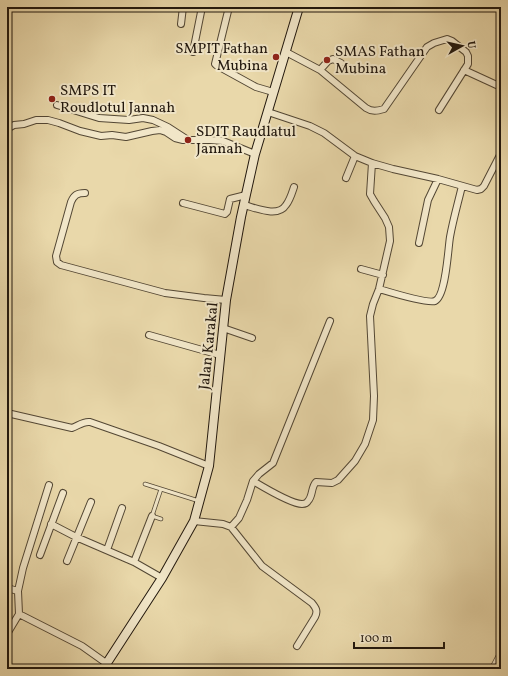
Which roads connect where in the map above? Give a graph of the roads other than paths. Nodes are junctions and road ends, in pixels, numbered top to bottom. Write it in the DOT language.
graph roads {
  1 [pos="183,7"];
  2 [pos="202,7"];
  3 [pos="230,7"];
  4 [pos="299,7"];
  5 [pos="181,24"];
  6 [pos="193,52"];
  7 [pos="286,52"];
  8 [pos="341,63"];
  9 [pos="320,70"];
  10 [pos="464,70"];
  11 [pos="501,87"];
  12 [pos="273,92"];
  13 [pos="57,105"];
  14 [pos="439,110"];
  15 [pos="268,112"];
  16 [pos="7,129"];
  17 [pos="188,140"];
  18 [pos="501,153"];
  19 [pos="255,154"];
  20 [pos="355,156"];
  21 [pos="372,163"];
  22 [pos="346,178"];
  23 [pos="438,178"];
  24 [pos="462,186"];
  25 [pos="294,187"];
  26 [pos="85,193"];
  27 [pos="246,195"];
  28 [pos="182,204"];
  29 [pos="244,205"];
  30 [pos="419,243"];
  31 [pos="361,269"];
  32 [pos="382,275"];
  33 [pos="379,289"];
  34 [pos="226,300"];
  35 [pos="330,321"];
  36 [pos="223,328"];
  37 [pos="149,335"];
  38 [pos="252,338"];
  39 [pos="220,355"];
  40 [pos="7,413"];
  41 [pos="209,466"];
  42 [pos="253,481"];
  43 [pos="145,484"];
  44 [pos="49,485"];
  45 [pos="161,489"];
  46 [pos="63,493"];
  47 [pos="200,501"];
  48 [pos="91,502"];
  49 [pos="122,508"];
  50 [pos="152,516"];
  51 [pos="162,518"];
  52 [pos="194,521"];
  53 [pos="51,524"];
  54 [pos="231,527"];
  55 [pos="76,537"];
  56 [pos="107,550"];
  57 [pos="40,555"];
  58 [pos="67,561"];
  59 [pos="134,562"];
  60 [pos="162,578"];
  61 [pos="7,588"];
  62 [pos="18,591"];
  63 [pos="19,614"];
  64 [pos="7,634"];
  65 [pos="297,646"];
  66 [pos="501,650"];
  67 [pos="104,666"];
  68 [pos="491,669"];
  1 -- 5 [label="street"];
  2 -- 6 [label="street"];
  3 -- 12 [label="street"];
  4 -- 7 [label="main road, Jalan Karakal"];
  7 -- 9 [label="street"];
  7 -- 12 [label="main road, Jalan Karakal"];
  8 -- 9 [label="street"];
  9 -- 10 [label="street"];
  10 -- 11 [label="street"];
  10 -- 14 [label="street"];
  12 -- 15 [label="main road, Jalan Karakal"];
  13 -- 17 [label="street"];
  15 -- 19 [label="main road, Jalan Karakal"];
  15 -- 20 [label="street"];
  16 -- 17 [label="street"];
  17 -- 19 [label="street"];
  18 -- 24 [label="street"];
  19 -- 27 [label="main road, Jalan Karakal"];
  20 -- 21 [label="street"];
  20 -- 22 [label="street"];
  21 -- 23 [label="street"];
  21 -- 32 [label="street"];
  23 -- 24 [label="street"];
  23 -- 30 [label="street"];
  24 -- 33 [label="street"];
  25 -- 29 [label="street"];
  26 -- 34 [label="street"];
  27 -- 28 [label="street"];
  27 -- 29 [label="main road, Jalan Karakal"];
  29 -- 34 [label="main road, Jalan Karakal"];
  31 -- 32 [label="street"];
  32 -- 33 [label="street"];
  33 -- 42 [label="street"];
  34 -- 36 [label="main road, Jalan Karakal"];
  35 -- 42 [label="street"];
  36 -- 38 [label="street"];
  36 -- 39 [label="main road, Jalan Karakal"];
  37 -- 39 [label="street"];
  39 -- 41 [label="main road, Jalan Karakal"];
  40 -- 41 [label="street"];
  41 -- 47 [label="main road, Jalan Karakal"];
  42 -- 54 [label="street"];
  43 -- 45 [label="lane"];
  44 -- 62 [label="street"];
  45 -- 47 [label="lane"];
  45 -- 50 [label="lane"];
  46 -- 53 [label="street"];
  47 -- 52 [label="main road, Jalan Karakal"];
  48 -- 55 [label="street"];
  49 -- 56 [label="street"];
  50 -- 51 [label="lane"];
  50 -- 59 [label="street"];
  52 -- 54 [label="street"];
  52 -- 60 [label="main road, Jalan Karakal"];
  53 -- 55 [label="street"];
  53 -- 57 [label="street"];
  54 -- 65 [label="street"];
  55 -- 56 [label="street"];
  55 -- 58 [label="street"];
  56 -- 59 [label="street"];
  59 -- 60 [label="street"];
  60 -- 67 [label="main road, Jalan Karakal"];
  61 -- 62 [label="street"];
  62 -- 63 [label="street"];
  63 -- 64 [label="street"];
  63 -- 67 [label="street"];
  66 -- 68 [label="lane"];
}
